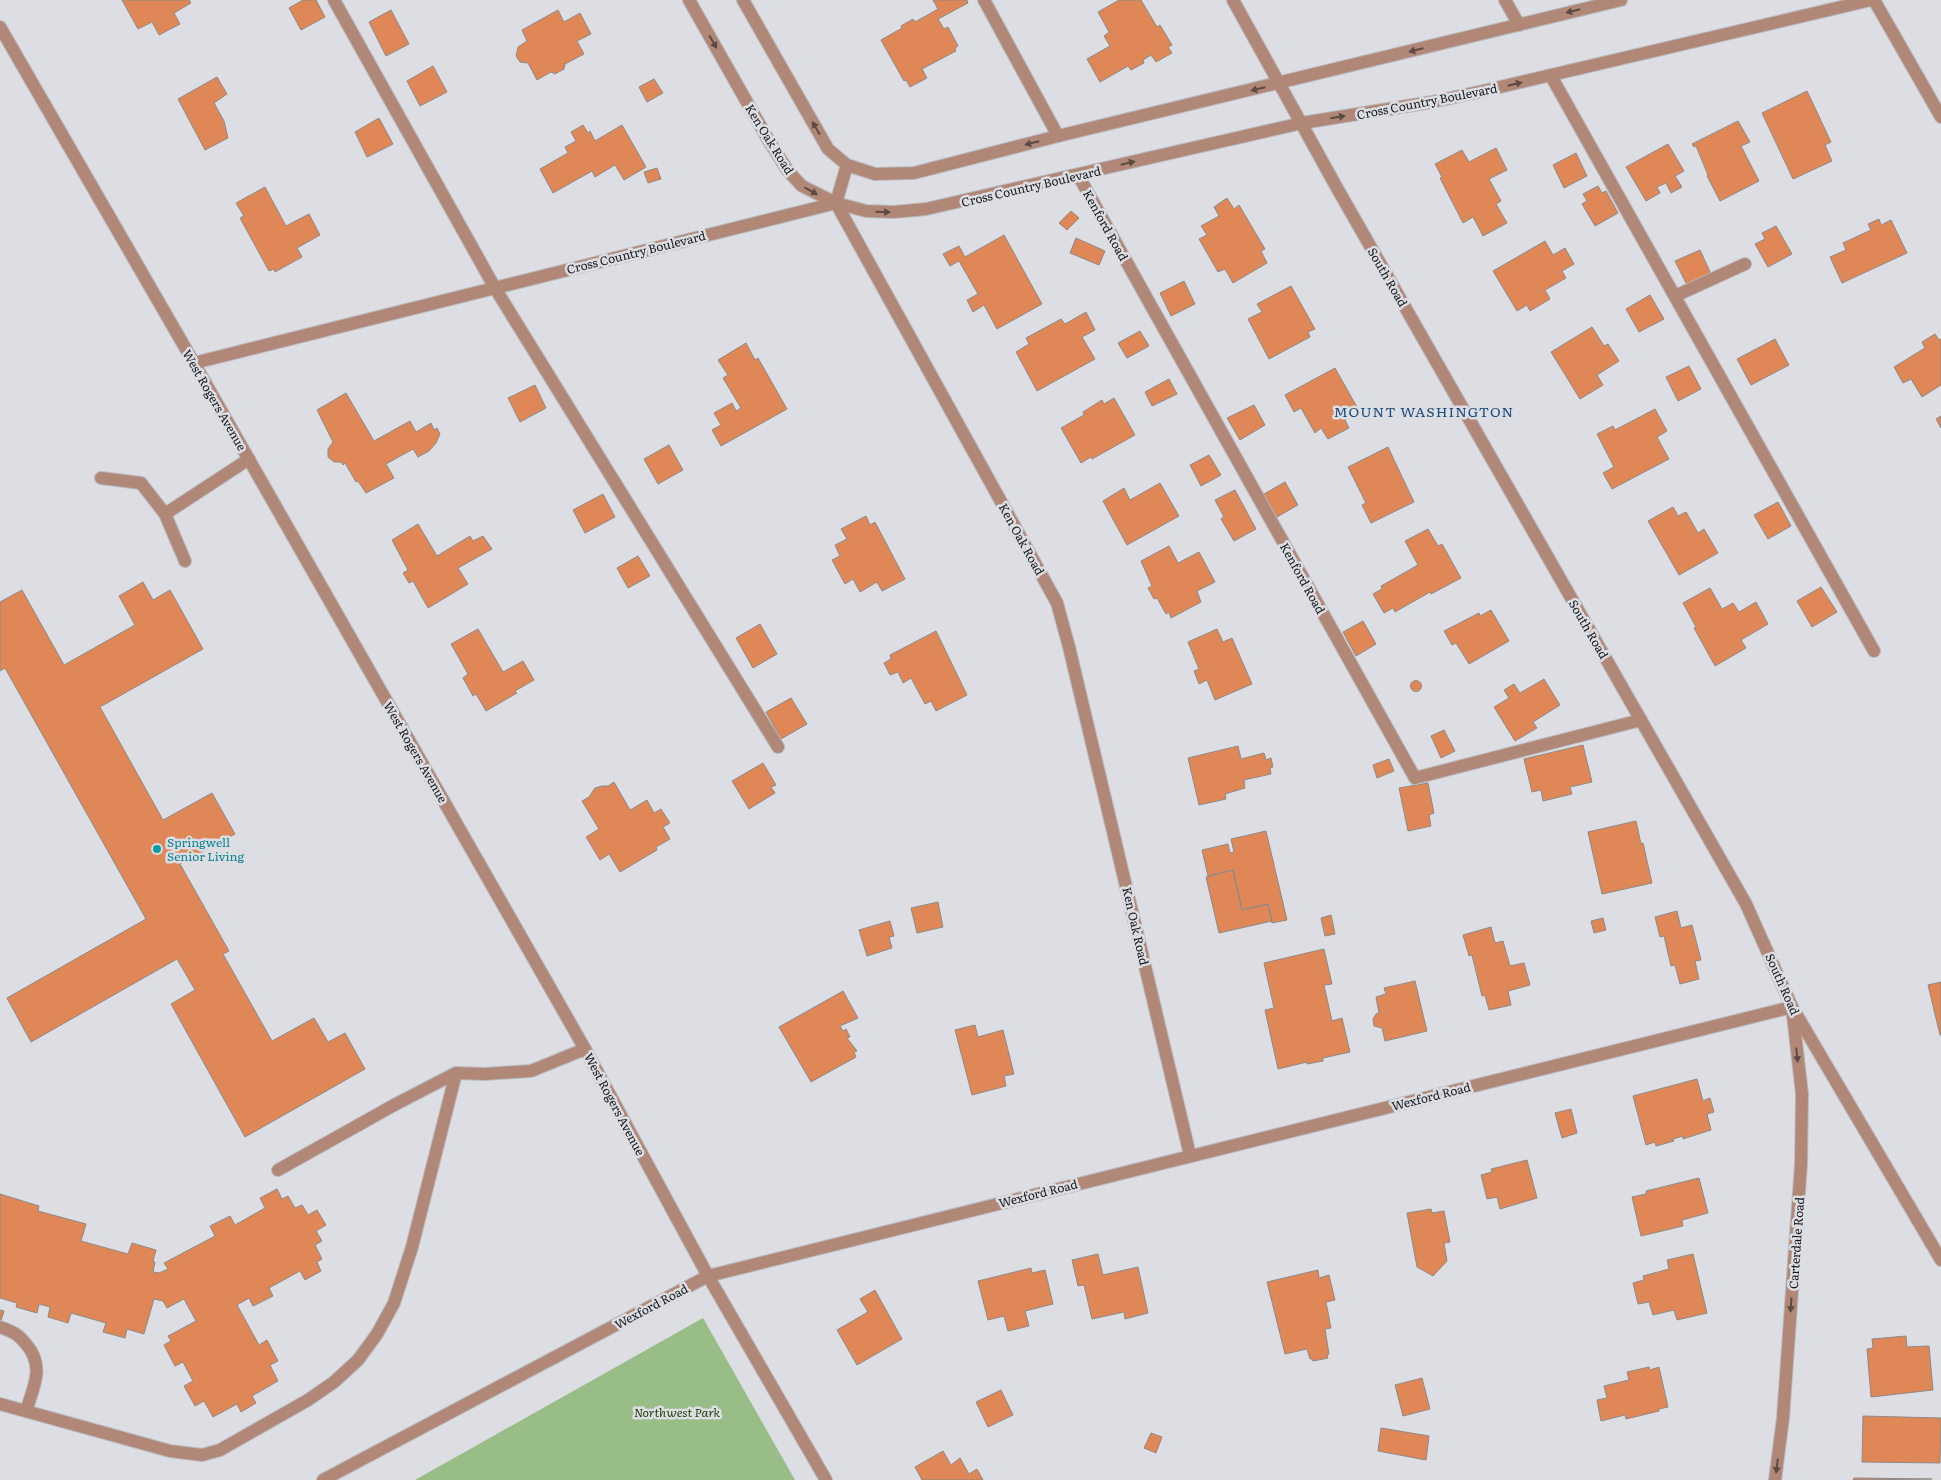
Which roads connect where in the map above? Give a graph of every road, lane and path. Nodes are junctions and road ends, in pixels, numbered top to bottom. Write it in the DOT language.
graph roads {
  1 [pos="334,0"];
  2 [pos="689,0"];
  3 [pos="743,0"];
  4 [pos="984,0"];
  5 [pos="1233,0"];
  6 [pos="1505,0"];
  7 [pos="1621,0"];
  8 [pos="1872,0"];
  9 [pos="1519,25"];
  10 [pos="0,27"];
  11 [pos="1552,76"];
  12 [pos="1280,83"];
  13 [pos="1941,117"];
  14 [pos="1302,123"];
  15 [pos="1058,136"];
  16 [pos="847,165"];
  17 [pos="1078,175"];
  18 [pos="836,203"];
  19 [pos="1745,264"];
  20 [pos="495,288"];
  21 [pos="1675,296"];
  22 [pos="194,363"];
  23 [pos="249,459"];
  24 [pos="101,478"];
  25 [pos="165,514"];
  26 [pos="185,561"];
  27 [pos="1874,651"];
  28 [pos="1641,720"];
  29 [pos="778,747"];
  30 [pos="1792,1007"];
  31 [pos="586,1049"];
  32 [pos="456,1072"];
  33 [pos="1190,1155"];
  34 [pos="278,1170"];
  35 [pos="1941,1260"];
  36 [pos="708,1276"];
  37 [pos="0,1327"];
  38 [pos="0,1404"];
  39 [pos="26,1411"];
  40 [pos="323,1480"];
  41 [pos="826,1480"];
  42 [pos="1775,1480"];
  1 -- 20 [label="street"];
  2 -- 18 [label="street, Ken Oak Road, one-way"];
  16 -- 3 [label="street, one-way"];
  4 -- 15 [label="street"];
  5 -- 12 [label="street, South Road"];
  6 -- 9 [label="street"];
  7 -- 9 [label="street, one-way"];
  8 -- 11 [label="street, Cross Country Boulevard"];
  8 -- 13 [label="street"];
  9 -- 12 [label="street, one-way"];
  10 -- 22 [label="street, West Rogers Avenue"];
  14 -- 11 [label="street, Cross Country Boulevard, one-way"];
  11 -- 21 [label="street"];
  12 -- 14 [label="street, South Road"];
  12 -- 15 [label="street, one-way"];
  17 -- 14 [label="street, Cross Country Boulevard, one-way"];
  14 -- 28 [label="street, South Road"];
  15 -- 16 [label="street, one-way"];
  16 -- 18 [label="street"];
  18 -- 17 [label="street, Cross Country Boulevard, one-way"];
  17 -- 28 [label="street, Kenford Road"];
  18 -- 20 [label="street, Cross Country Boulevard"];
  18 -- 33 [label="street, Ken Oak Road"];
  19 -- 21 [label="street"];
  20 -- 22 [label="street, Cross Country Boulevard"];
  20 -- 29 [label="street"];
  21 -- 27 [label="street"];
  22 -- 23 [label="street, West Rogers Avenue"];
  23 -- 25 [label="street"];
  23 -- 31 [label="street, West Rogers Avenue"];
  24 -- 25 [label="street"];
  25 -- 26 [label="street"];
  28 -- 30 [label="street, South Road"];
  30 -- 33 [label="street, Wexford Road"];
  30 -- 35 [label="street, South Road"];
  30 -- 42 [label="street, Carterdale Road, one-way"];
  31 -- 32 [label="street"];
  31 -- 36 [label="street, West Rogers Avenue"];
  32 -- 34 [label="street"];
  32 -- 39 [label="street"];
  33 -- 36 [label="street, Wexford Road"];
  36 -- 40 [label="street, Wexford Road"];
  36 -- 41 [label="street, West Rogers Avenue"];
  37 -- 39 [label="street"];
  38 -- 39 [label="street"];
}
